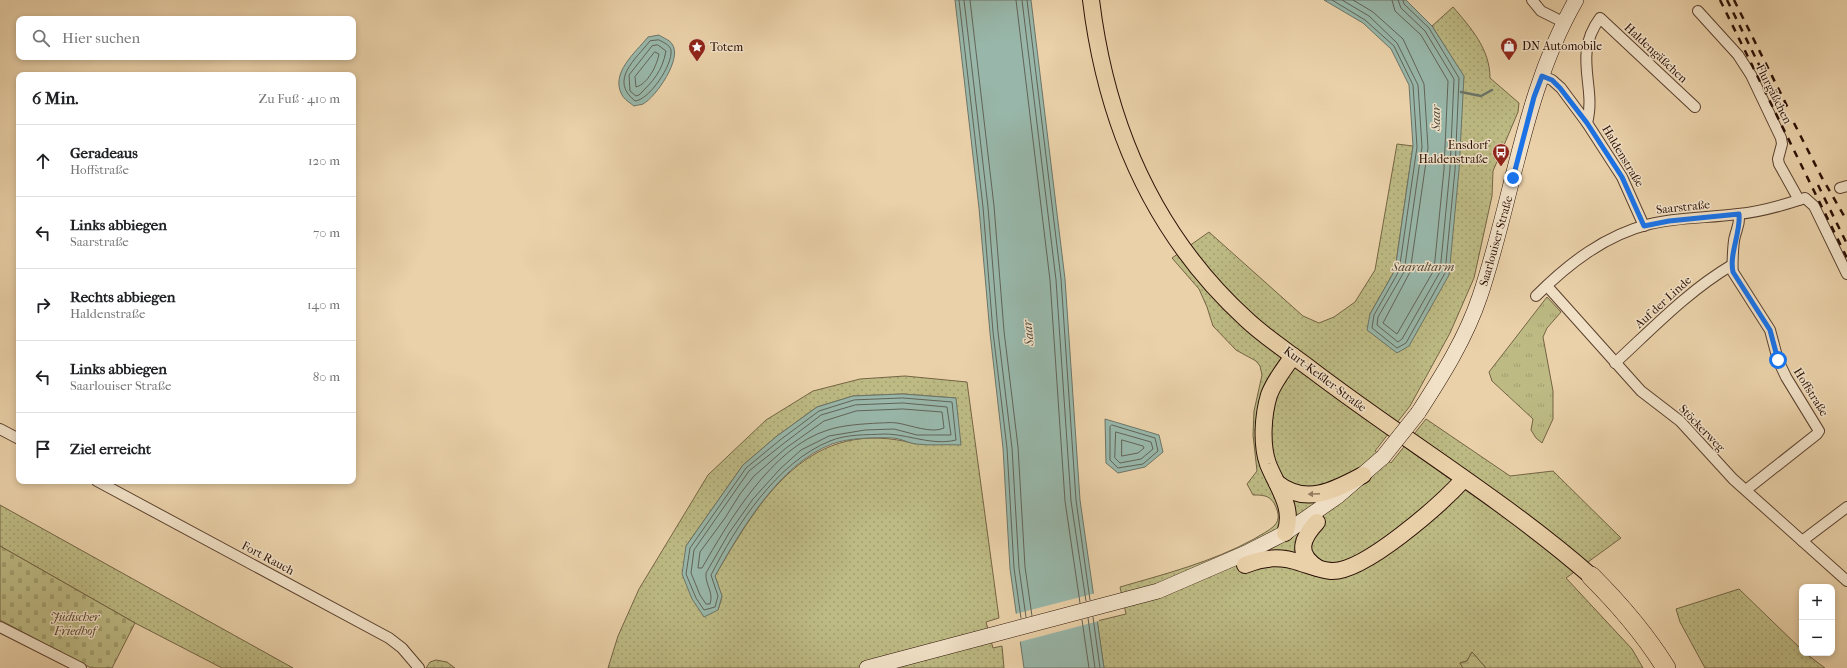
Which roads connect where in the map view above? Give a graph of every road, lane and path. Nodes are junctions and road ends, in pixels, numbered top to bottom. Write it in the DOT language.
graph roads {
  1 [pos="1090,0"];
  2 [pos="1532,0"];
  3 [pos="1576,0"];
  4 [pos="1698,11"];
  5 [pos="1600,18"];
  6 [pos="1563,22"];
  7 [pos="1542,76"];
  8 [pos="1695,107"];
  9 [pos="1587,123"];
  10 [pos="1802,199"];
  11 [pos="1739,214"];
  12 [pos="1644,226"];
  13 [pos="1732,265"];
  14 [pos="1847,274"];
  15 [pos="1547,286"];
  16 [pos="1536,296"];
  17 [pos="1293,356"];
  18 [pos="1615,362"];
  19 [pos="0,429"];
  20 [pos="16,437"];
  21 [pos="1379,461"];
  22 [pos="1362,475"];
  23 [pos="1464,479"];
  24 [pos="1277,483"];
  25 [pos="103,484"];
  26 [pos="1746,490"];
  27 [pos="1847,507"];
  28 [pos="1317,522"];
  29 [pos="1285,533"];
  30 [pos="1802,542"];
  31 [pos="1245,565"];
  32 [pos="1319,569"];
  33 [pos="1591,576"];
  34 [pos="1847,581"];
  35 [pos="1158,591"];
  36 [pos="0,627"];
  37 [pos="81,668"];
  38 [pos="419,668"];
  39 [pos="867,668"];
  40 [pos="1666,668"];
  1 -- 17 [label="main road, Kurt-Keßler-Straße"];
  2 -- 6 [label="street"];
  3 -- 6 [label="main road, Saarlouiser Straße"];
  4 -- 10 [label="street, Flurgäßchen"];
  5 -- 8 [label="street, Haldengäßchen"];
  5 -- 9 [label="street, Haldenstraße"];
  6 -- 7 [label="main road, Saarlouiser Straße"];
  7 -- 9 [label="street, Haldenstraße"];
  7 -- 21 [label="main road, Saarlouiser Straße, bridge"];
  9 -- 12 [label="street, Haldenstraße"];
  10 -- 11 [label="street, Saarstraße"];
  10 -- 14 [label="street, Flurgäßchen"];
  11 -- 12 [label="street, Saarstraße"];
  11 -- 13 [label="street, Hoffstraße"];
  12 -- 15 [label="street, Saarstraße"];
  13 -- 18 [label="street, Auf der Linde"];
  13 -- 26 [label="street, Hoffstraße"];
  15 -- 16 [label="street, Saarstraße"];
  15 -- 18 [label="street, Stöckerweg"];
  17 -- 23 [label="main road, Kurt-Keßler-Straße"];
  17 -- 24 [label="main road"];
  18 -- 26 [label="street, Stöckerweg"];
  19 -- 20 [label="street"];
  21 -- 22 [label="main road"];
  21 -- 28 [label="main road"];
  22 -- 24 [label="main road, one-way"];
  22 -- 29 [label="main road"];
  23 -- 32 [label="main road"];
  23 -- 33 [label="main road, Kurt-Keßler-Straße"];
  24 -- 29 [label="main road"];
  25 -- 38 [label="street, Fort Rauch"];
  26 -- 30 [label="street, Stöckerweg"];
  27 -- 30 [label="street"];
  28 -- 31 [label="main road"];
  28 -- 32 [label="main road"];
  29 -- 35 [label="main road"];
  30 -- 34 [label="street, Stöckerweg"];
  31 -- 32 [label="main road"];
  31 -- 35 [label="main road"];
  33 -- 40 [label="highway"];
  35 -- 39 [label="main road"];
  36 -- 37 [label="street"];
}
